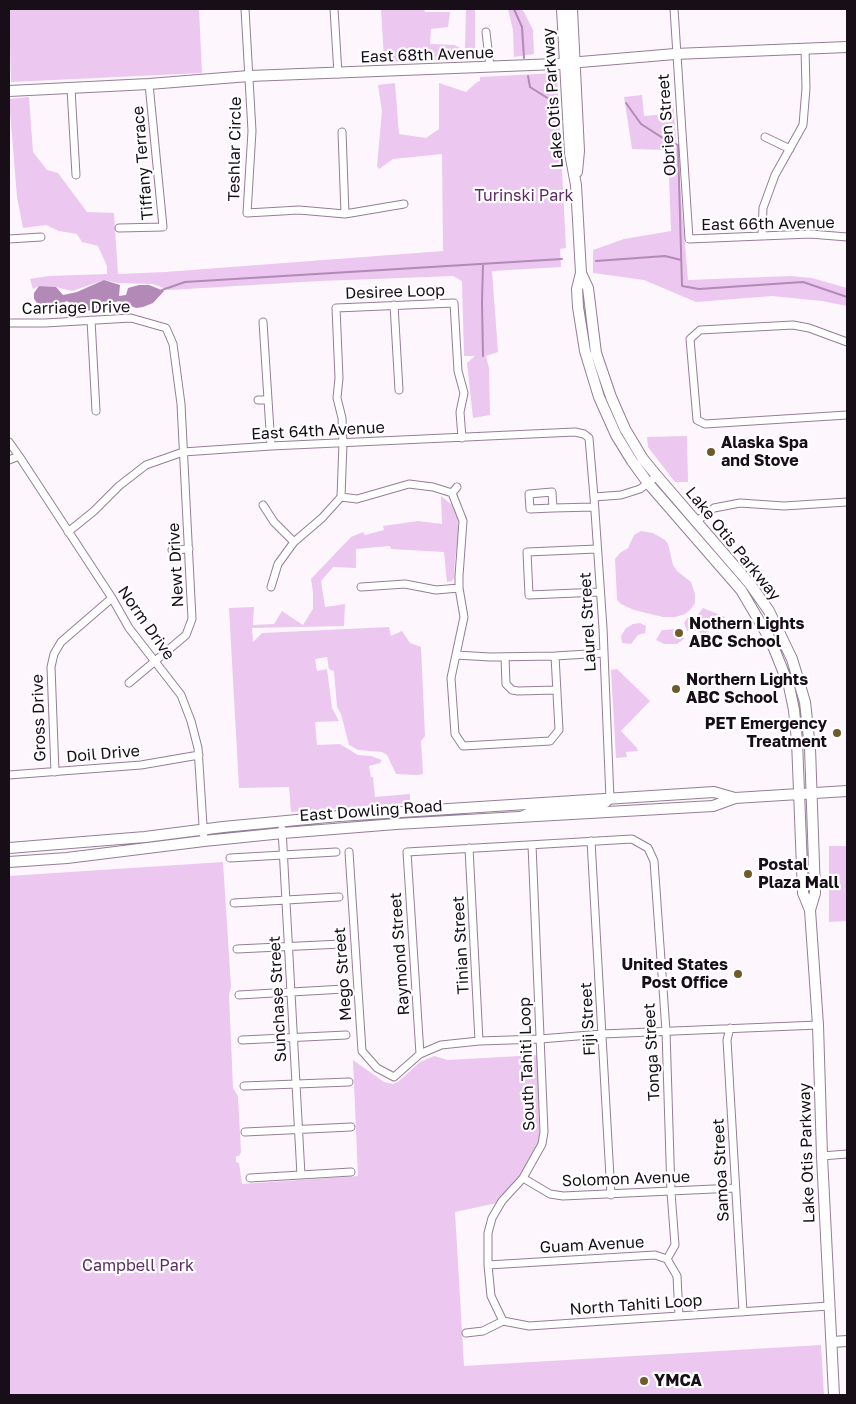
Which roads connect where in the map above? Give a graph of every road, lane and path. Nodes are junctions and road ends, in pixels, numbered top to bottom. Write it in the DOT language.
graph roads {
  1 [pos="245,9"];
  2 [pos="334,9"];
  3 [pos="562,9"];
  4 [pos="572,9"];
  5 [pos="674,9"];
  6 [pos="486,32"];
  7 [pos="847,47"];
  8 [pos="805,48"];
  9 [pos="676,54"];
  10 [pos="570,63"];
  11 [pos="490,67"];
  12 [pos="338,74"];
  13 [pos="249,76"];
  14 [pos="149,84"];
  15 [pos="72,89"];
  16 [pos="9,91"];
  17 [pos="342,132"];
  18 [pos="765,137"];
  19 [pos="790,149"];
  20 [pos="76,175"];
  21 [pos="404,204"];
  22 [pos="344,214"];
  23 [pos="120,228"];
  24 [pos="762,235"];
  25 [pos="41,237"];
  26 [pos="847,237"];
  27 [pos="9,239"];
  28 [pos="689,239"];
  29 [pos="581,273"];
  30 [pos="394,305"];
  31 [pos="578,307"];
  32 [pos="91,320"];
  33 [pos="263,322"];
  34 [pos="9,323"];
  35 [pos="594,339"];
  36 [pos="847,342"];
  37 [pos="400,390"];
  38 [pos="258,400"];
  39 [pos="268,400"];
  40 [pos="96,411"];
  41 [pos="847,415"];
  42 [pos="462,438"];
  43 [pos="9,442"];
  44 [pos="343,443"];
  45 [pos="590,444"];
  46 [pos="271,446"];
  47 [pos="183,452"];
  48 [pos="19,456"];
  49 [pos="9,460"];
  50 [pos="657,476"];
  51 [pos="648,483"];
  52 [pos="341,496"];
  53 [pos="594,496"];
  54 [pos="847,502"];
  55 [pos="263,505"];
  56 [pos="594,507"];
  57 [pos="553,508"];
  58 [pos="671,509"];
  59 [pos="697,521"];
  60 [pos="68,532"];
  61 [pos="294,542"];
  62 [pos="597,548"];
  63 [pos="189,549"];
  64 [pos="172,550"];
  65 [pos="271,587"];
  66 [pos="361,587"];
  67 [pos="459,588"];
  68 [pos="600,592"];
  69 [pos="112,598"];
  70 [pos="604,652"];
  71 [pos="456,655"];
  72 [pos="555,656"];
  73 [pos="505,657"];
  74 [pos="155,662"];
  75 [pos="129,684"];
  76 [pos="557,690"];
  77 [pos="199,755"];
  78 [pos="55,772"];
  79 [pos="9,775"];
  80 [pos="847,792"];
  81 [pos="812,794"];
  82 [pos="799,795"];
  83 [pos="735,798"];
  84 [pos="610,799"];
  85 [pos="520,816"];
  86 [pos="282,821"];
  87 [pos="204,829"];
  88 [pos="283,833"];
  89 [pos="204,841"];
  90 [pos="591,841"];
  91 [pos="532,845"];
  92 [pos="9,848"];
  93 [pos="469,848"];
  94 [pos="336,852"];
  95 [pos="349,852"];
  96 [pos="407,852"];
  97 [pos="284,855"];
  98 [pos="230,858"];
  99 [pos="9,862"];
  100 [pos="339,897"];
  101 [pos="286,899"];
  102 [pos="234,903"];
  103 [pos="810,910"];
  104 [pos="342,944"];
  105 [pos="289,946"];
  106 [pos="237,949"];
  107 [pos="344,989"];
  108 [pos="291,992"];
  109 [pos="239,995"];
  110 [pos="818,1025"];
  111 [pos="730,1028"];
  112 [pos="666,1032"];
  113 [pos="602,1034"];
  114 [pos="346,1035"];
  115 [pos="294,1038"];
  116 [pos="540,1039"];
  117 [pos="242,1040"];
  118 [pos="479,1040"];
  119 [pos="420,1054"];
  120 [pos="349,1082"];
  121 [pos="296,1084"];
  122 [pos="244,1086"];
  123 [pos="351,1127"];
  124 [pos="298,1130"];
  125 [pos="245,1132"];
  126 [pos="847,1154"];
  127 [pos="822,1156"];
  128 [pos="351,1172"];
  129 [pos="301,1175"];
  130 [pos="250,1178"];
  131 [pos="523,1178"];
  132 [pos="735,1188"];
  133 [pos="671,1192"];
  134 [pos="611,1195"];
  135 [pos="667,1259"];
  136 [pos="488,1265"];
  137 [pos="830,1306"];
  138 [pos="743,1312"];
  139 [pos="679,1316"];
  140 [pos="503,1321"];
  141 [pos="466,1333"];
  142 [pos="847,1341"];
  143 [pos="832,1342"];
  144 [pos="834,1395"];
  1 -- 13 [label="street"];
  2 -- 12 [label="street"];
  3 -- 10 [label="main road, Lake Otis Parkway"];
  4 -- 10 [label="main road, Lake Otis Parkway"];
  5 -- 9 [label="street, Obrien Street"];
  6 -- 11 [label="street"];
  7 -- 8 [label="main road, East 68th Avenue"];
  8 -- 9 [label="main road, East 68th Avenue"];
  8 -- 19 [label="street"];
  9 -- 10 [label="main road, East 68th Avenue"];
  9 -- 28 [label="street, Obrien Street"];
  10 -- 11 [label="main road, East 68th Avenue"];
  10 -- 29 [label="main road, Lake Otis Parkway"];
  11 -- 12 [label="main road, East 68th Avenue"];
  12 -- 13 [label="main road, East 68th Avenue"];
  13 -- 14 [label="main road, East 68th Avenue"];
  13 -- 22 [label="street, Teshlar Circle"];
  14 -- 15 [label="main road, East 68th Avenue"];
  14 -- 23 [label="street, Tiffany Terrace"];
  15 -- 16 [label="main road, East 68th Avenue"];
  15 -- 20 [label="street"];
  17 -- 22 [label="street"];
  18 -- 19 [label="street"];
  19 -- 24 [label="street"];
  21 -- 22 [label="street, Teshlar Circle"];
  24 -- 26 [label="street, East 66th Avenue"];
  24 -- 28 [label="street, East 66th Avenue"];
  25 -- 27 [label="street"];
  29 -- 31 [label="main road, Lake Otis Parkway"];
  29 -- 35 [label="main road, Lake Otis Parkway"];
  30 -- 37 [label="street"];
  30 -- 42 [label="street, Desiree Loop"];
  30 -- 44 [label="street, Desiree Loop"];
  31 -- 35 [label="main road"];
  31 -- 51 [label="main road, Lake Otis Parkway"];
  32 -- 34 [label="street, Carriage Drive"];
  32 -- 40 [label="street"];
  32 -- 47 [label="street, Carriage Drive"];
  33 -- 39 [label="street"];
  35 -- 50 [label="main road, Lake Otis Parkway"];
  36 -- 41 [label="street"];
  38 -- 39 [label="street"];
  39 -- 46 [label="street"];
  42 -- 44 [label="street, East 64th Avenue"];
  42 -- 45 [label="street, East 64th Avenue"];
  43 -- 48 [label="street, Norm Drive"];
  44 -- 46 [label="street, East 64th Avenue"];
  44 -- 52 [label="street"];
  45 -- 53 [label="street, Laurel Street"];
  46 -- 47 [label="street, East 64th Avenue"];
  47 -- 60 [label="street, East 64th Avenue"];
  47 -- 63 [label="street, Newt Drive"];
  48 -- 49 [label="street"];
  48 -- 60 [label="street, Norm Drive"];
  50 -- 51 [label="street"];
  50 -- 59 [label="main road, Lake Otis Parkway"];
  51 -- 53 [label="street"];
  51 -- 58 [label="main road, Lake Otis Parkway"];
  52 -- 61 [label="street"];
  52 -- 67 [label="street"];
  53 -- 56 [label="street, Laurel Street"];
  54 -- 59 [label="street"];
  55 -- 61 [label="street"];
  56 -- 57 [label="street"];
  56 -- 62 [label="street, Laurel Street"];
  58 -- 59 [label="main road"];
  58 -- 82 [label="main road, Lake Otis Parkway"];
  59 -- 81 [label="main road, Lake Otis Parkway"];
  60 -- 69 [label="street, Norm Drive"];
  61 -- 65 [label="street"];
  62 -- 68 [label="street, Laurel Street"];
  62 -- 68 [label="street"];
  63 -- 64 [label="street"];
  63 -- 74 [label="street, Newt Drive"];
  66 -- 67 [label="street"];
  67 -- 71 [label="street"];
  68 -- 70 [label="street, Laurel Street"];
  69 -- 74 [label="street, Norm Drive"];
  69 -- 78 [label="street, Gross Drive"];
  70 -- 72 [label="street"];
  70 -- 84 [label="street, Laurel Street"];
  71 -- 73 [label="street"];
  71 -- 76 [label="street"];
  72 -- 73 [label="street"];
  72 -- 76 [label="street"];
  73 -- 76 [label="street"];
  74 -- 75 [label="street, Newt Drive"];
  74 -- 77 [label="street, Norm Drive"];
  77 -- 78 [label="street, Doil Drive"];
  77 -- 87 [label="street, Norm Drive"];
  78 -- 79 [label="street, Doil Drive"];
  80 -- 81 [label="main road, East Dowling Road"];
  81 -- 82 [label="main road, East Dowling Road"];
  81 -- 103 [label="main road, Lake Otis Parkway"];
  82 -- 83 [label="main road, East Dowling Road"];
  82 -- 103 [label="main road, Lake Otis Parkway"];
  83 -- 84 [label="main road, East Dowling Road"];
  83 -- 85 [label="main road, East Dowling Road"];
  84 -- 85 [label="street"];
  84 -- 86 [label="main road, East Dowling Road"];
  85 -- 88 [label="main road, East Dowling Road"];
  86 -- 87 [label="main road, East Dowling Road"];
  86 -- 88 [label="street, Sunchase Street"];
  87 -- 89 [label="street, Norm Drive"];
  87 -- 92 [label="main road, East Dowling Road"];
  88 -- 89 [label="main road, East Dowling Road"];
  88 -- 97 [label="street, Sunchase Street"];
  89 -- 99 [label="main road, East Dowling Road"];
  90 -- 91 [label="street, Tonga Street"];
  90 -- 112 [label="street, Tonga Street"];
  90 -- 113 [label="street, Fiji Street"];
  91 -- 93 [label="street, Tonga Street"];
  91 -- 116 [label="street, South Tahiti Loop"];
  93 -- 96 [label="street, Tonga Street"];
  93 -- 118 [label="street, Tinian Street"];
  94 -- 97 [label="street"];
  95 -- 119 [label="street, Mego Street"];
  96 -- 119 [label="street, Raymond Street"];
  97 -- 98 [label="street"];
  97 -- 101 [label="street, Sunchase Street"];
  100 -- 101 [label="street"];
  101 -- 102 [label="street"];
  101 -- 105 [label="street, Sunchase Street"];
  103 -- 110 [label="main road, Lake Otis Parkway"];
  104 -- 105 [label="street"];
  105 -- 106 [label="street"];
  105 -- 108 [label="street, Sunchase Street"];
  107 -- 108 [label="street"];
  108 -- 109 [label="street"];
  108 -- 115 [label="street, Sunchase Street"];
  110 -- 111 [label="street"];
  110 -- 127 [label="main road, Lake Otis Parkway"];
  111 -- 112 [label="street"];
  111 -- 132 [label="street, Samoa Street"];
  112 -- 113 [label="street"];
  112 -- 133 [label="street, Tonga Street"];
  113 -- 116 [label="street"];
  113 -- 134 [label="street, Fiji Street"];
  114 -- 115 [label="street"];
  115 -- 117 [label="street"];
  115 -- 121 [label="street, Sunchase Street"];
  116 -- 118 [label="street"];
  116 -- 131 [label="street, South Tahiti Loop"];
  118 -- 119 [label="street"];
  120 -- 121 [label="street"];
  121 -- 122 [label="street"];
  121 -- 124 [label="street, Sunchase Street"];
  123 -- 124 [label="street"];
  124 -- 125 [label="street"];
  124 -- 129 [label="street, Sunchase Street"];
  126 -- 127 [label="street"];
  127 -- 137 [label="main road, Lake Otis Parkway"];
  128 -- 129 [label="street"];
  129 -- 130 [label="street"];
  131 -- 134 [label="street, Solomon Avenue"];
  131 -- 136 [label="street, South Tahiti Loop"];
  132 -- 133 [label="street, Solomon Avenue"];
  132 -- 138 [label="street, Samoa Street"];
  133 -- 134 [label="street, Solomon Avenue"];
  133 -- 135 [label="street, Tonga Street"];
  135 -- 136 [label="street, Guam Avenue"];
  135 -- 139 [label="street, Guam Avenue"];
  136 -- 140 [label="street"];
  137 -- 138 [label="street, North Tahiti Loop"];
  137 -- 143 [label="main road, Lake Otis Parkway"];
  138 -- 139 [label="street, North Tahiti Loop"];
  139 -- 140 [label="street, North Tahiti Loop"];
  140 -- 141 [label="street"];
  142 -- 143 [label="main road"];
  143 -- 144 [label="main road, Lake Otis Parkway"];
}
